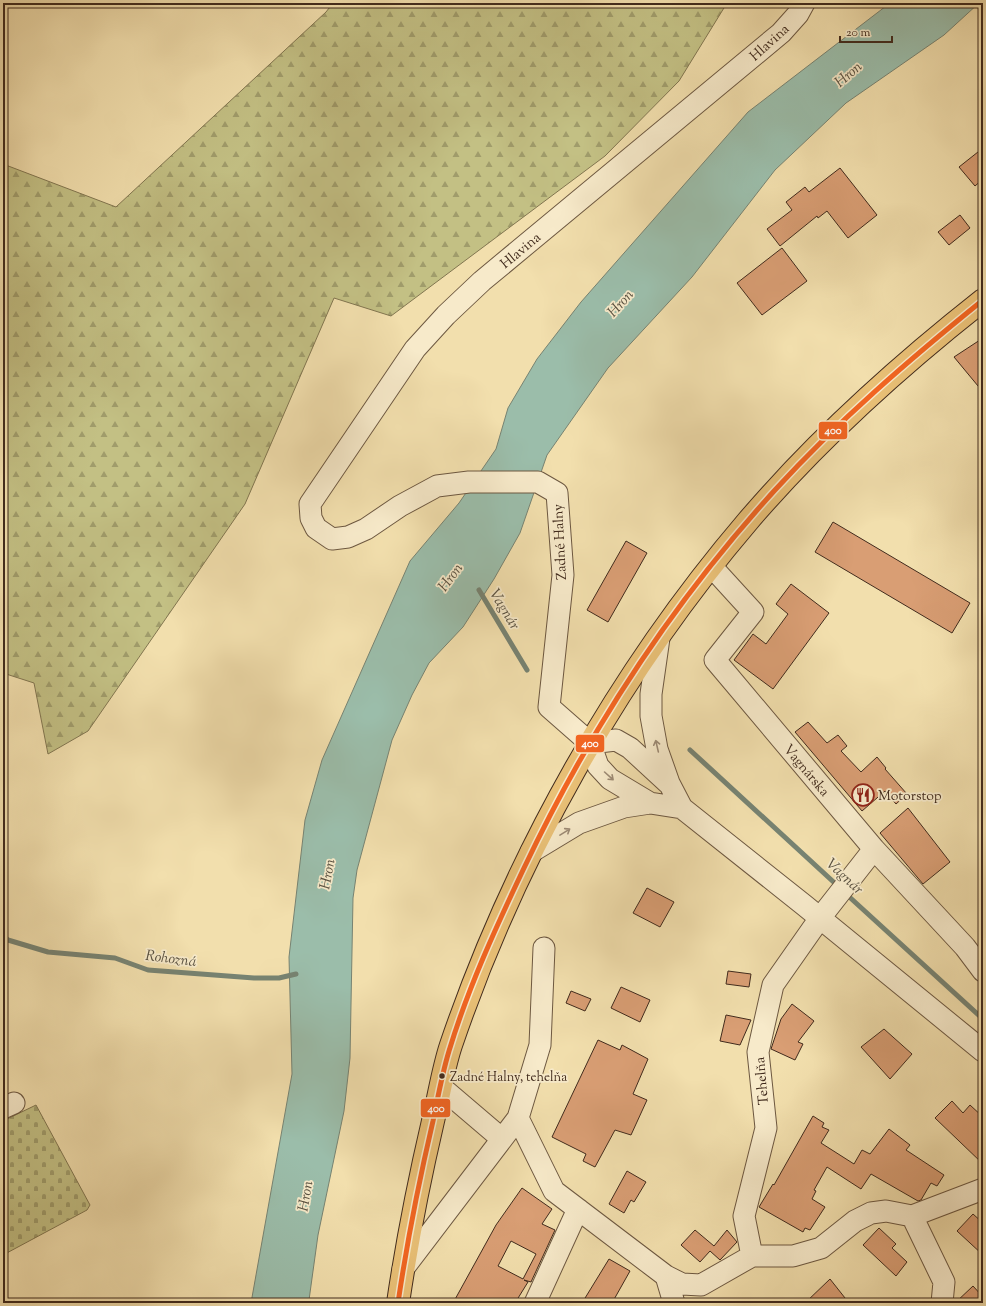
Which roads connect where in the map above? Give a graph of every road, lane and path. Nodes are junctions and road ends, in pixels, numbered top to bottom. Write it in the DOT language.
graph roads {
  1 [pos="804,3"];
  2 [pos="983,300"];
  3 [pos="332,538"];
  4 [pos="711,566"];
  5 [pos="659,638"];
  6 [pos="590,743"];
  7 [pos="669,783"];
  8 [pos="650,803"];
  9 [pos="682,808"];
  10 [pos="874,849"];
  11 [pos="531,852"];
  12 [pos="820,918"];
  13 [pos="544,948"];
  14 [pos="983,971"];
  15 [pos="983,1051"];
  16 [pos="441,1087"];
  17 [pos="518,1118"];
  18 [pos="502,1139"];
  19 [pos="983,1189"];
  20 [pos="578,1209"];
  21 [pos="912,1216"];
  22 [pos="752,1256"];
  23 [pos="403,1269"];
  24 [pos="666,1276"];
  25 [pos="398,1303"];
  26 [pos="535,1303"];
  27 [pos="674,1303"];
  28 [pos="942,1303"];
  1 -- 3 [label="street, Hlavina"];
  2 -- 4 [label="main road"];
  3 -- 6 [label="street, Zadné Halny"];
  4 -- 5 [label="main road"];
  4 -- 10 [label="street, Vagnárska"];
  5 -- 6 [label="main road"];
  7 -- 5 [label="street, one-way"];
  6 -- 7 [label="street"];
  6 -- 8 [label="street, one-way"];
  6 -- 11 [label="main road"];
  7 -- 9 [label="street"];
  8 -- 9 [label="street"];
  11 -- 8 [label="street, one-way"];
  9 -- 12 [label="street"];
  10 -- 12 [label="street, Tehelňa"];
  10 -- 14 [label="street, Vagnárska"];
  11 -- 16 [label="main road"];
  12 -- 15 [label="street"];
  12 -- 22 [label="street, Tehelňa"];
  13 -- 17 [label="street"];
  16 -- 18 [label="street"];
  16 -- 23 [label="main road"];
  17 -- 18 [label="street"];
  17 -- 20 [label="street"];
  18 -- 23 [label="street"];
  19 -- 21 [label="street"];
  20 -- 24 [label="street"];
  20 -- 26 [label="street"];
  21 -- 22 [label="street"];
  21 -- 28 [label="street"];
  22 -- 24 [label="street"];
  23 -- 25 [label="main road"];
  24 -- 27 [label="street"];
}
